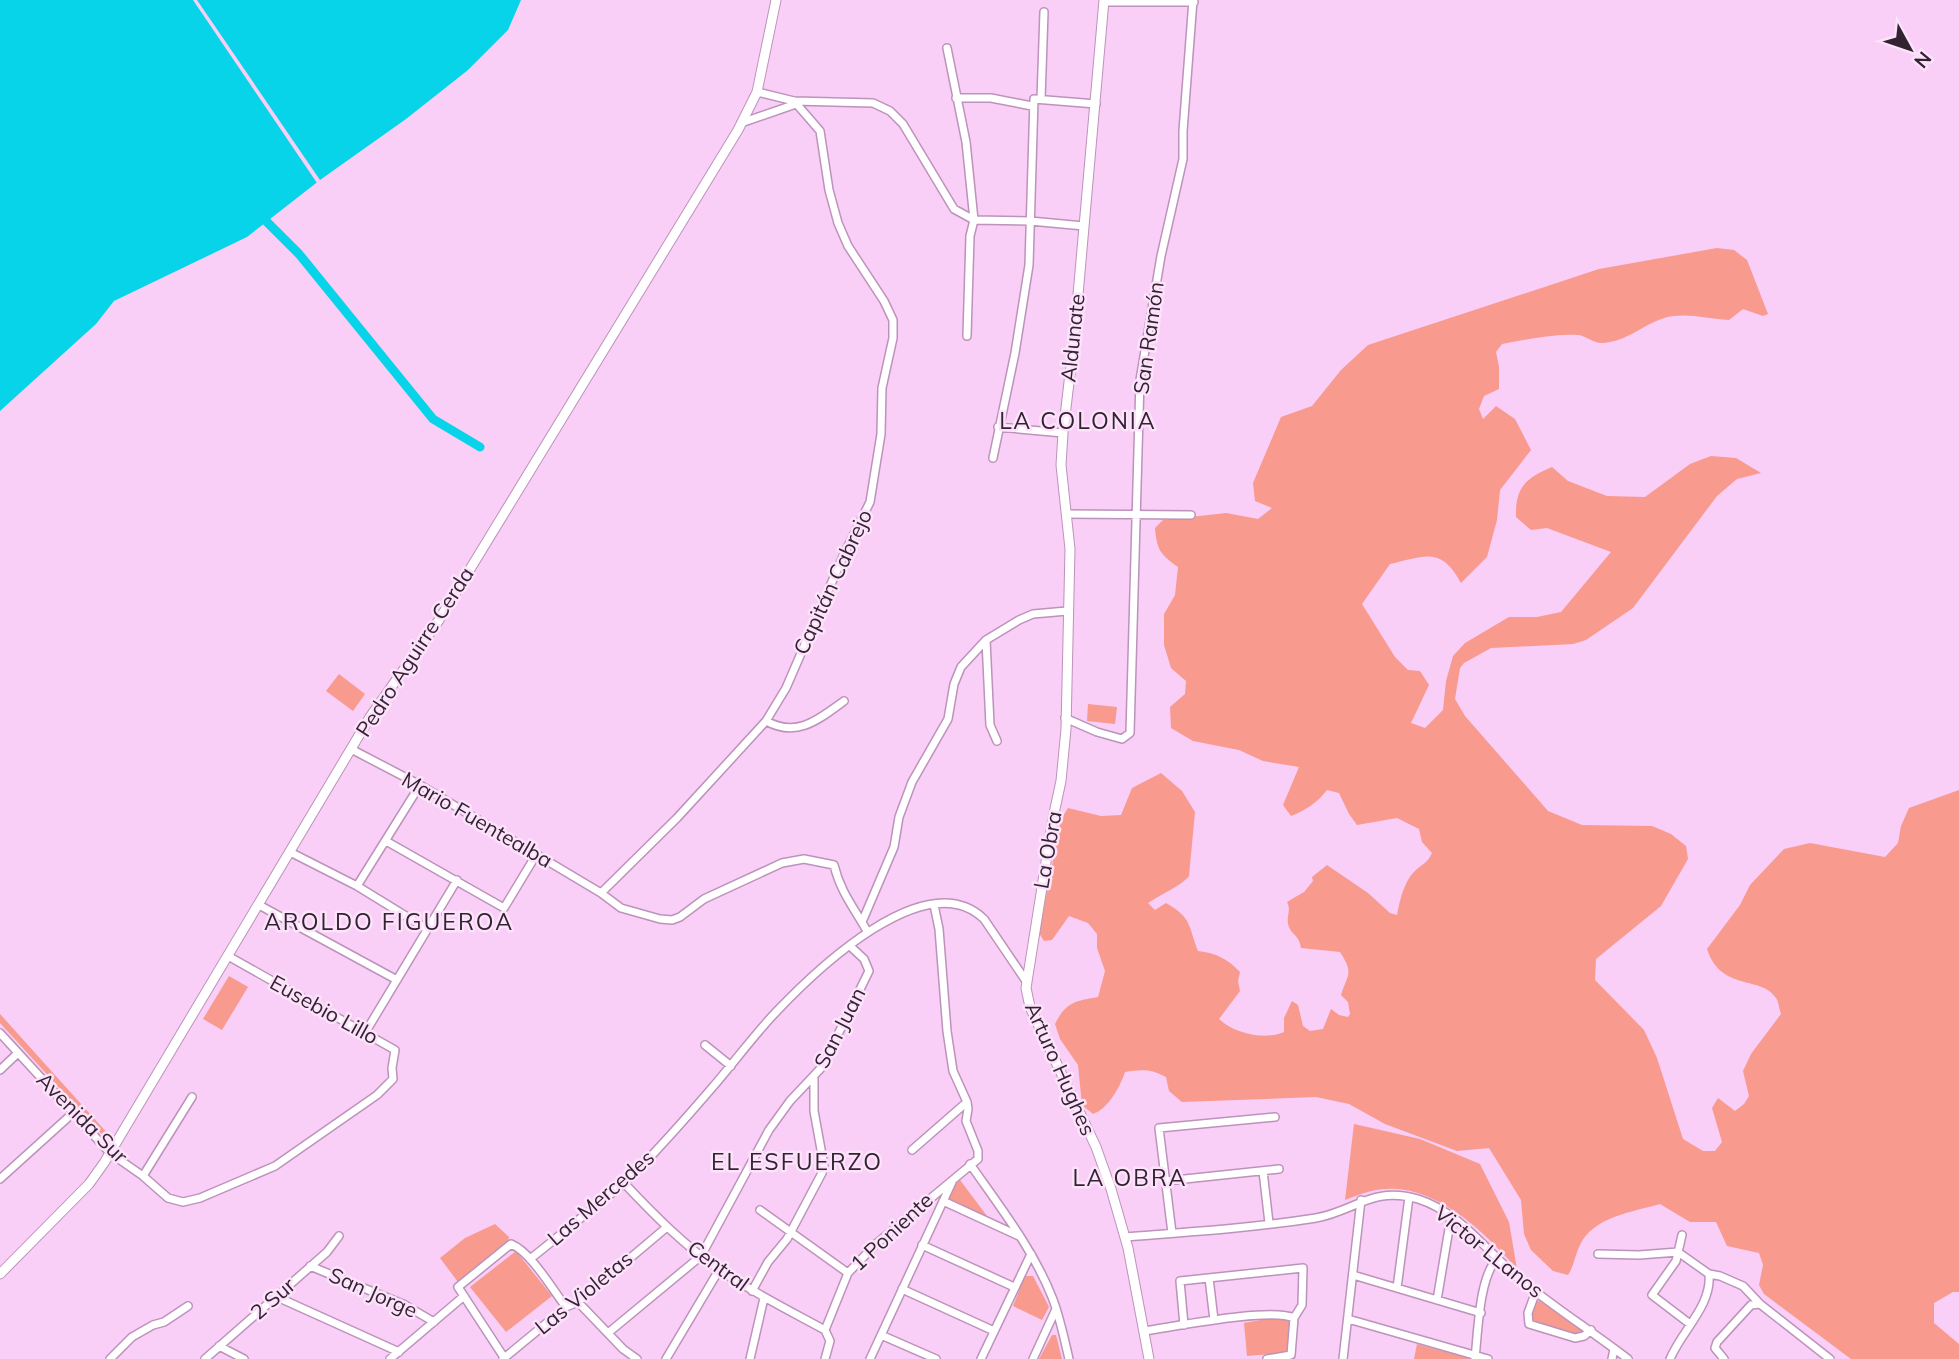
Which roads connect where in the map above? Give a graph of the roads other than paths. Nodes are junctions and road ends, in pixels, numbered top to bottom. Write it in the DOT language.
graph roads {
  1 [pos="776,0"];
  2 [pos="1104,1"];
  3 [pos="1194,1"];
  4 [pos="1044,12"];
  5 [pos="947,48"];
  6 [pos="757,92"];
  7 [pos="956,98"];
  8 [pos="1041,99"];
  9 [pos="795,103"];
  10 [pos="1096,104"];
  11 [pos="1032,106"];
  12 [pos="741,123"];
  13 [pos="974,220"];
  14 [pos="1030,221"];
  15 [pos="1084,226"];
  16 [pos="967,336"];
  17 [pos="998,427"];
  18 [pos="1063,433"];
  19 [pos="993,458"];
  20 [pos="1066,514"];
  21 [pos="1191,514"];
  22 [pos="1136,515"];
  23 [pos="1067,611"];
  24 [pos="986,640"];
  25 [pos="844,701"];
  26 [pos="1065,718"];
  27 [pos="766,721"];
  28 [pos="997,741"];
  29 [pos="351,749"];
  30 [pos="420,785"];
  31 [pos="386,841"];
  32 [pos="290,852"];
  33 [pos="536,855"];
  34 [pos="457,880"];
  35 [pos="357,886"];
  36 [pos="601,893"];
  37 [pos="259,905"];
  38 [pos="934,905"];
  39 [pos="862,922"];
  40 [pos="428,929"];
  41 [pos="867,931"];
  42 [pos="850,946"];
  43 [pos="228,956"];
  44 [pos="397,980"];
  45 [pos="1026,981"];
  46 [pos="0,1033"];
  47 [pos="365,1033"];
  48 [pos="705,1045"];
  49 [pos="18,1053"];
  50 [pos="732,1066"];
  51 [pos="0,1070"];
  52 [pos="814,1078"];
  53 [pos="192,1097"];
  54 [pos="967,1102"];
  55 [pos="955,1111"];
  56 [pos="73,1114"];
  57 [pos="1275,1116"];
  58 [pos="965,1121"];
  59 [pos="912,1150"];
  60 [pos="110,1153"];
  61 [pos="970,1164"];
  62 [pos="1279,1169"];
  63 [pos="1263,1171"];
  64 [pos="143,1176"];
  65 [pos="954,1178"];
  66 [pos="0,1179"];
  67 [pos="1166,1181"];
  68 [pos="624,1183"];
  69 [pos="1409,1197"];
  70 [pos="169,1198"];
  71 [pos="1361,1200"];
  72 [pos="943,1201"];
  73 [pos="760,1210"];
  74 [pos="1451,1217"];
  75 [pos="1269,1223"];
  76 [pos="667,1227"];
  77 [pos="790,1232"];
  78 [pos="1172,1233"];
  79 [pos="1682,1235"];
  80 [pos="339,1236"];
  81 [pos="1020,1236"];
  82 [pos="1126,1237"];
  83 [pos="922,1245"];
  84 [pos="1678,1252"];
  85 [pos="1031,1254"];
  86 [pos="1598,1254"];
  87 [pos="701,1256"];
  88 [pos="1498,1258"];
  89 [pos="530,1259"];
  90 [pos="310,1266"];
  91 [pos="719,1270"];
  92 [pos="848,1273"];
  93 [pos="1709,1273"];
  94 [pos="0,1274"];
  95 [pos="1353,1276"];
  96 [pos="1209,1278"];
  97 [pos="1014,1287"];
  98 [pos="1397,1288"];
  99 [pos="902,1289"];
  100 [pos="752,1291"];
  101 [pos="1536,1291"];
  102 [pos="275,1296"];
  103 [pos="464,1296"];
  104 [pos="764,1298"];
  105 [pos="1437,1300"];
  106 [pos="578,1302"];
  107 [pos="1760,1304"];
  108 [pos="188,1306"];
  109 [pos="566,1307"];
  110 [pos="1056,1309"];
  111 [pos="1481,1312"];
  112 [pos="1294,1318"];
  113 [pos="1348,1319"];
  114 [pos="1214,1320"];
  115 [pos="434,1322"];
  116 [pos="1690,1324"];
  117 [pos="1184,1325"];
  118 [pos="825,1330"];
  119 [pos="1591,1330"];
  120 [pos="994,1331"];
  121 [pos="1144,1331"];
  122 [pos="608,1333"];
  123 [pos="881,1335"];
  124 [pos="219,1346"];
  125 [pos="1615,1349"];
  126 [pos="399,1352"];
  127 [pos="1291,1357"];
  128 [pos="1475,1357"];
  129 [pos="1721,1357"];
  130 [pos="113,1358"];
  131 [pos="205,1359"];
  132 [pos="244,1359"];
  133 [pos="390,1359"];
  134 [pos="504,1359"];
  135 [pos="637,1359"];
  136 [pos="666,1359"];
  137 [pos="750,1359"];
  138 [pos="825,1359"];
  139 [pos="870,1359"];
  140 [pos="936,1359"];
  141 [pos="981,1359"];
  142 [pos="1033,1359"];
  143 [pos="1069,1359"];
  144 [pos="1149,1359"];
  145 [pos="1267,1359"];
  146 [pos="1343,1359"];
  147 [pos="1488,1359"];
  148 [pos="1612,1359"];
  149 [pos="1628,1359"];
  150 [pos="1670,1359"];
  151 [pos="1829,1359"];
  1 -- 6 [label="street, Pedro Aguirre Cerda"];
  2 -- 3 [label="street"];
  2 -- 10 [label="street, Aldunate"];
  3 -- 22 [label="street, San Ramón"];
  4 -- 8 [label="street"];
  5 -- 7 [label="street"];
  6 -- 9 [label="street"];
  6 -- 12 [label="street, Pedro Aguirre Cerda"];
  7 -- 11 [label="street"];
  7 -- 13 [label="street"];
  8 -- 10 [label="street"];
  8 -- 11 [label="street"];
  9 -- 12 [label="street"];
  9 -- 13 [label="street"];
  9 -- 27 [label="street, Capitán Cabrejo"];
  10 -- 15 [label="street, Aldunate"];
  11 -- 14 [label="street"];
  12 -- 29 [label="street, Pedro Aguirre Cerda"];
  13 -- 14 [label="street"];
  13 -- 16 [label="street"];
  14 -- 15 [label="street"];
  14 -- 17 [label="street"];
  15 -- 18 [label="street, Aldunate"];
  17 -- 18 [label="street"];
  17 -- 19 [label="street"];
  18 -- 20 [label="street, Aldunate"];
  20 -- 22 [label="street"];
  20 -- 23 [label="street, Aldunate"];
  21 -- 22 [label="street"];
  22 -- 26 [label="street, San Ramón"];
  23 -- 24 [label="street"];
  23 -- 26 [label="street, Aldunate"];
  24 -- 28 [label="street"];
  24 -- 39 [label="street"];
  25 -- 27 [label="street"];
  26 -- 45 [label="street, La Obra"];
  27 -- 36 [label="street, Capitán Cabrejo"];
  29 -- 30 [label="street, Mario Fuentealba"];
  29 -- 32 [label="street, Pedro Aguirre Cerda"];
  30 -- 31 [label="street"];
  30 -- 33 [label="street, Mario Fuentealba"];
  31 -- 34 [label="street"];
  31 -- 35 [label="street"];
  32 -- 35 [label="street"];
  32 -- 37 [label="street, Pedro Aguirre Cerda"];
  33 -- 34 [label="street"];
  33 -- 36 [label="street, Mario Fuentealba"];
  34 -- 40 [label="street"];
  35 -- 40 [label="street"];
  36 -- 39 [label="street, Mario Fuentealba"];
  37 -- 43 [label="street, Pedro Aguirre Cerda"];
  37 -- 44 [label="street"];
  38 -- 41 [label="street, Las Mercedes"];
  38 -- 45 [label="street"];
  38 -- 54 [label="street"];
  39 -- 41 [label="street"];
  40 -- 44 [label="street"];
  41 -- 42 [label="street, Las Mercedes"];
  42 -- 50 [label="street, Las Mercedes"];
  42 -- 52 [label="street, San Juan"];
  43 -- 47 [label="street, Eusebio Lillo"];
  43 -- 60 [label="street, Pedro Aguirre Cerda"];
  44 -- 47 [label="street"];
  45 -- 82 [label="street, Arturo Hughes"];
  46 -- 49 [label="street, Avenida Sur"];
  47 -- 70 [label="street, Eusebio Lillo"];
  48 -- 50 [label="street"];
  49 -- 51 [label="street"];
  49 -- 56 [label="street, Avenida Sur"];
  50 -- 68 [label="street, Las Mercedes"];
  52 -- 77 [label="street"];
  52 -- 87 [label="street, San Juan"];
  53 -- 64 [label="street"];
  54 -- 55 [label="street"];
  54 -- 58 [label="street"];
  55 -- 58 [label="street"];
  55 -- 59 [label="street"];
  56 -- 60 [label="street, Avenida Sur"];
  56 -- 66 [label="street"];
  57 -- 67 [label="street"];
  58 -- 61 [label="street"];
  60 -- 64 [label="street, Avenida Sur"];
  60 -- 94 [label="street, Pedro Aguirre Cerda"];
  61 -- 65 [label="street, 1 Poniente"];
  61 -- 81 [label="street"];
  62 -- 63 [label="street"];
  63 -- 67 [label="street"];
  63 -- 75 [label="street"];
  64 -- 70 [label="street, Avenida Sur"];
  65 -- 72 [label="street"];
  65 -- 92 [label="street, 1 Poniente"];
  67 -- 78 [label="street"];
  68 -- 76 [label="street, Central"];
  68 -- 89 [label="street, Las Mercedes"];
  69 -- 71 [label="street, Victor LLanos"];
  69 -- 74 [label="street, Victor LLanos"];
  69 -- 98 [label="street"];
  71 -- 75 [label="street, Victor LLanos"];
  71 -- 95 [label="street"];
  72 -- 81 [label="street"];
  72 -- 83 [label="street"];
  73 -- 77 [label="street"];
  74 -- 88 [label="street, Victor LLanos"];
  74 -- 105 [label="street"];
  75 -- 78 [label="street, Victor LLanos"];
  76 -- 87 [label="street, Central"];
  76 -- 106 [label="street, Las Violetas"];
  77 -- 92 [label="street"];
  77 -- 100 [label="street"];
  78 -- 82 [label="street, Victor LLanos"];
  79 -- 84 [label="street"];
  80 -- 90 [label="street, 2 Sur"];
  81 -- 85 [label="street"];
  82 -- 121 [label="street, Arturo Hughes"];
  83 -- 97 [label="street"];
  83 -- 99 [label="street"];
  84 -- 86 [label="street"];
  84 -- 93 [label="street"];
  84 -- 116 [label="street"];
  85 -- 97 [label="street"];
  85 -- 110 [label="street"];
  87 -- 91 [label="street, Central"];
  87 -- 122 [label="street, San Juan"];
  88 -- 101 [label="street, Victor LLanos"];
  88 -- 111 [label="street"];
  89 -- 103 [label="street, Las Mercedes"];
  89 -- 109 [label="street"];
  90 -- 102 [label="street, 2 Sur"];
  90 -- 115 [label="street, San Jorge"];
  91 -- 100 [label="street, Central"];
  91 -- 136 [label="street"];
  92 -- 118 [label="street, 1 Poniente"];
  93 -- 107 [label="street"];
  93 -- 116 [label="street"];
  95 -- 98 [label="street"];
  95 -- 113 [label="street"];
  96 -- 112 [label="street"];
  96 -- 114 [label="street"];
  96 -- 117 [label="street"];
  97 -- 120 [label="street"];
  98 -- 105 [label="street"];
  99 -- 120 [label="street"];
  99 -- 123 [label="street"];
  100 -- 104 [label="street, Central"];
  101 -- 119 [label="street, Victor LLanos"];
  101 -- 119 [label="street"];
  102 -- 124 [label="street, 2 Sur"];
  102 -- 126 [label="street"];
  103 -- 115 [label="street, Las Mercedes"];
  103 -- 134 [label="street"];
  104 -- 118 [label="street, Central"];
  104 -- 137 [label="street"];
  105 -- 111 [label="street"];
  106 -- 109 [label="street, Las Violetas"];
  106 -- 122 [label="street"];
  107 -- 129 [label="street"];
  107 -- 151 [label="street"];
  108 -- 130 [label="street"];
  109 -- 134 [label="street, Las Violetas"];
  110 -- 142 [label="street"];
  110 -- 143 [label="street"];
  111 -- 128 [label="street"];
  112 -- 114 [label="street"];
  112 -- 127 [label="street"];
  113 -- 128 [label="street"];
  113 -- 146 [label="street"];
  114 -- 117 [label="street"];
  115 -- 126 [label="street, Las Mercedes"];
  116 -- 150 [label="street"];
  117 -- 121 [label="street"];
  118 -- 138 [label="street, 1 Poniente"];
  119 -- 125 [label="street, Victor LLanos"];
  120 -- 141 [label="street"];
  121 -- 144 [label="street, Arturo Hughes"];
  122 -- 135 [label="street"];
  123 -- 139 [label="street"];
  123 -- 140 [label="street"];
  124 -- 131 [label="street, 2 Sur"];
  124 -- 132 [label="street"];
  125 -- 148 [label="street"];
  125 -- 149 [label="street, Victor LLanos"];
  126 -- 133 [label="street, Las Mercedes"];
  127 -- 145 [label="street"];
  128 -- 147 [label="street"];
}
